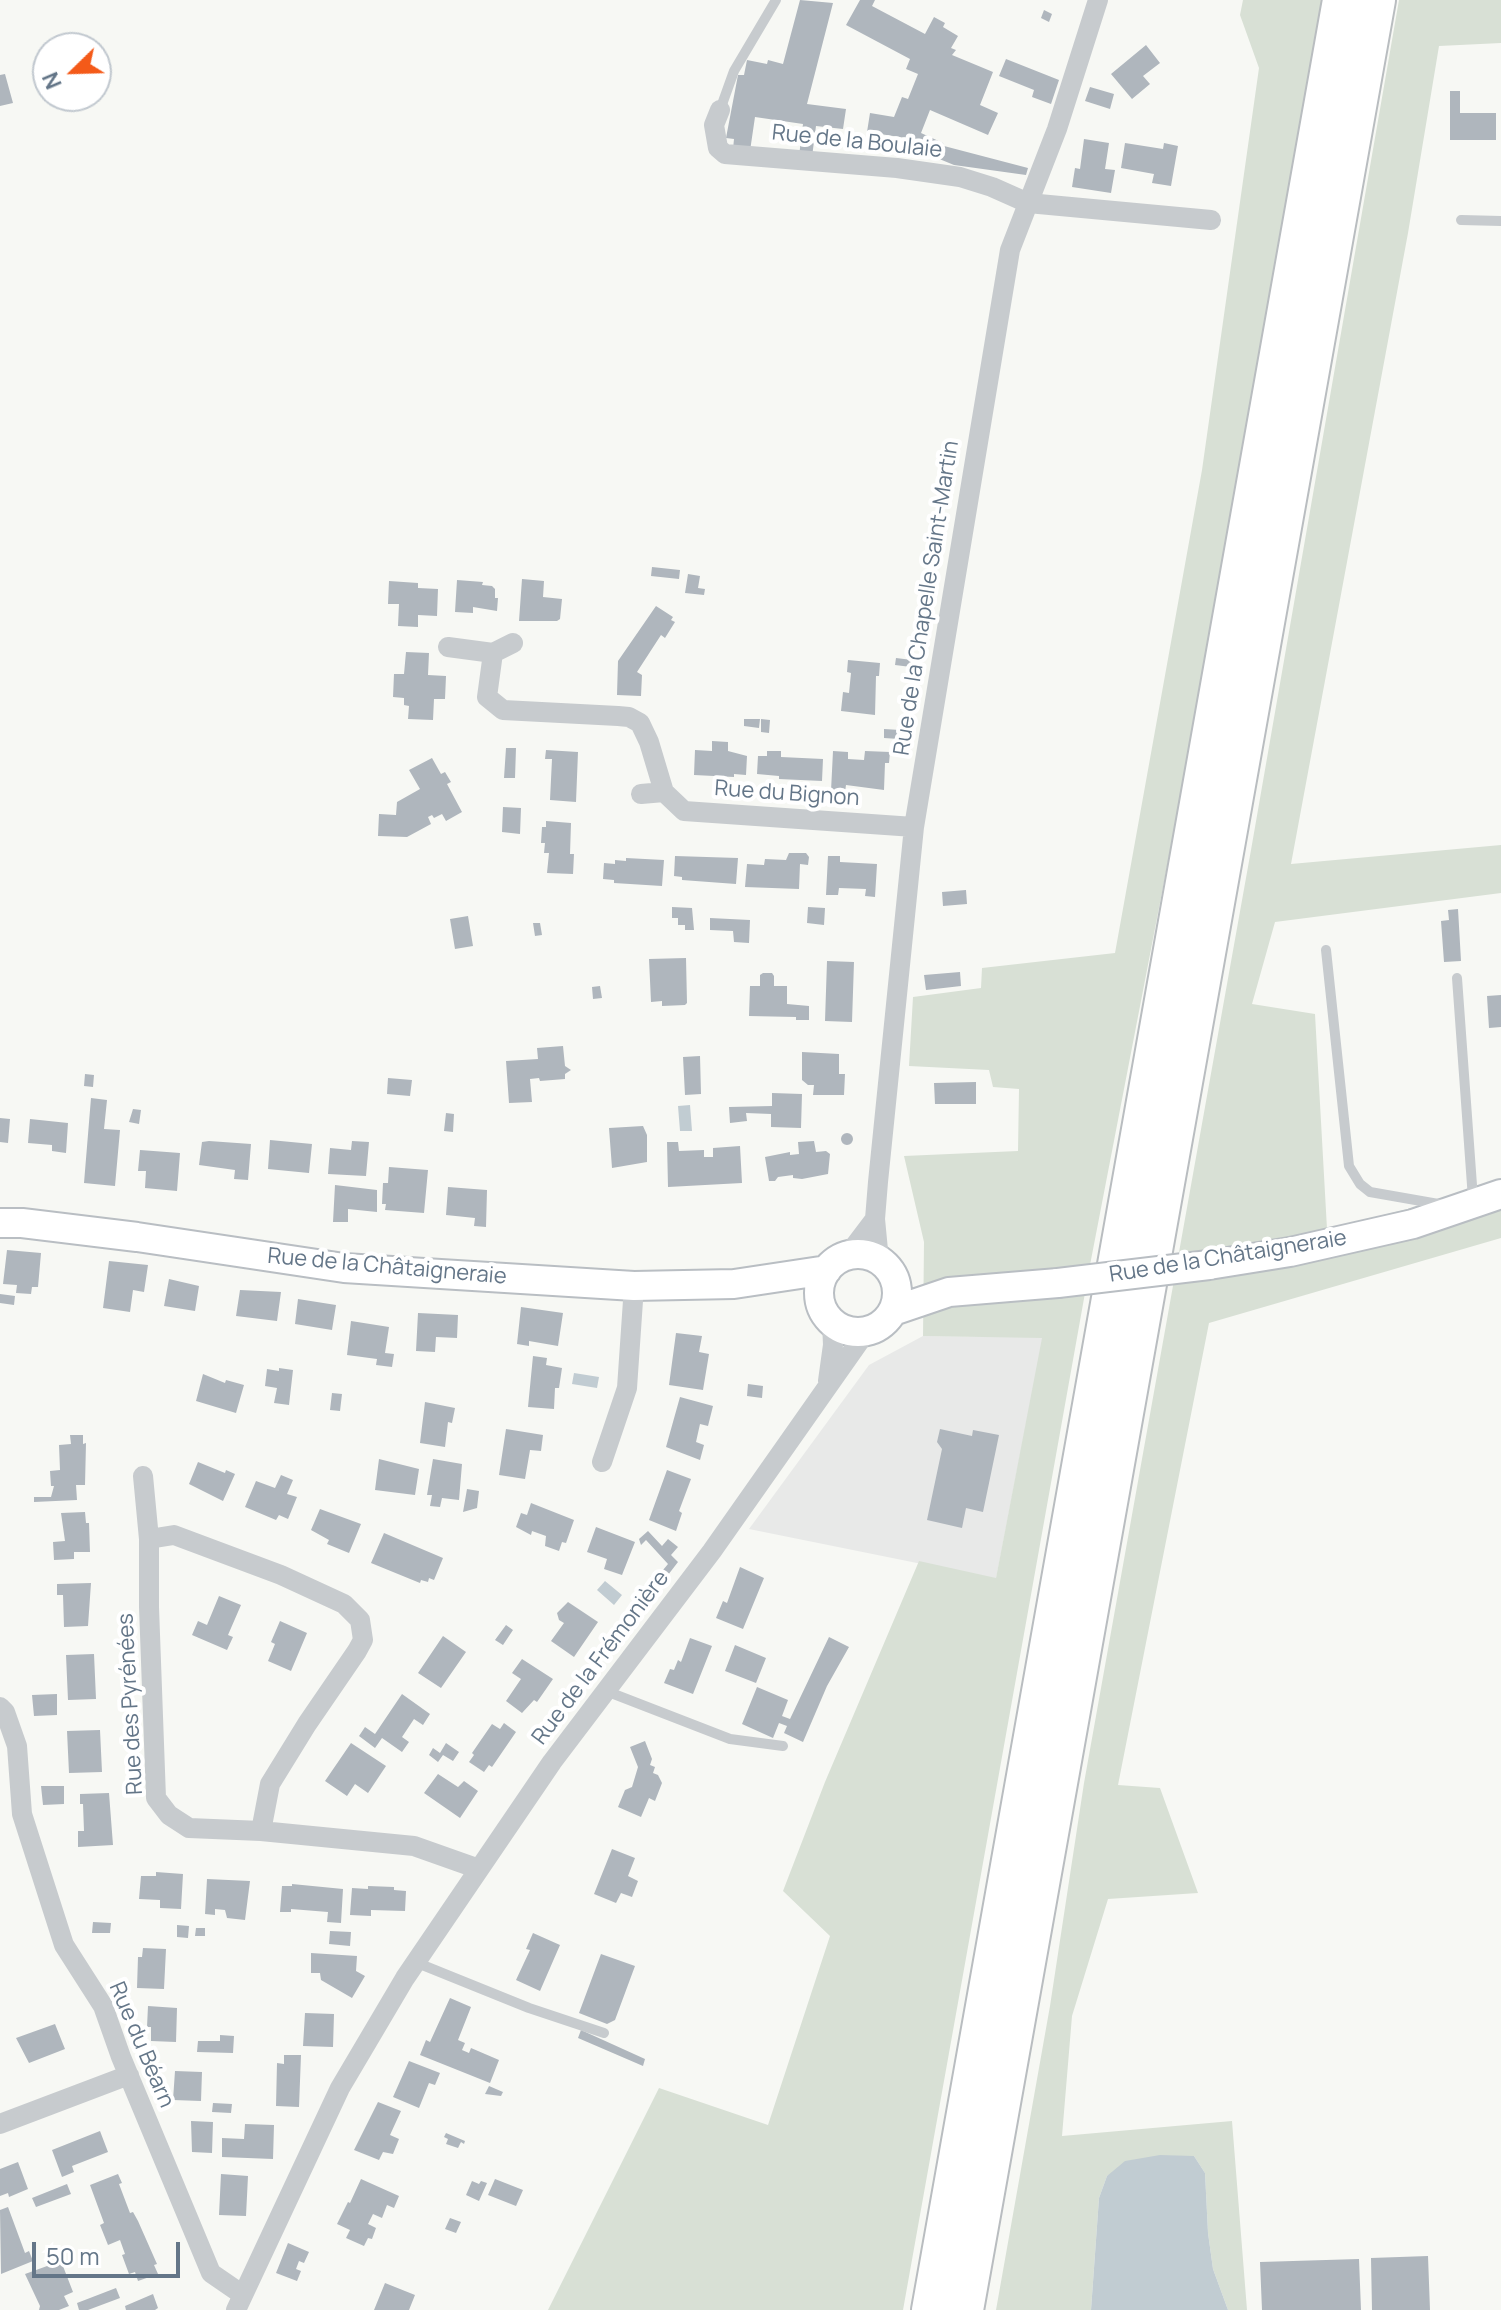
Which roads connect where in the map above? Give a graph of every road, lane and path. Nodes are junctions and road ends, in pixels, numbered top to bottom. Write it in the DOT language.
graph roads {
  1 [pos="776,0"];
  2 [pos="1098,0"];
  3 [pos="1341,0"];
  4 [pos="1377,0"];
  5 [pos="720,110"];
  6 [pos="1028,203"];
  7 [pos="1211,220"];
  8 [pos="1461,220"];
  9 [pos="1501,221"];
  10 [pos="513,643"];
  11 [pos="448,647"];
  12 [pos="493,653"];
  13 [pos="664,792"];
  14 [pos="641,794"];
  15 [pos="914,827"];
  16 [pos="1326,950"];
  17 [pos="1457,978"];
  18 [pos="1501,1194"];
  19 [pos="1467,1206"];
  20 [pos="875,1219"];
  21 [pos="0,1223"];
  22 [pos="837,1263"];
  23 [pos="886,1268"];
  24 [pos="776,1278"];
  25 [pos="634,1286"];
  26 [pos="949,1292"];
  27 [pos="826,1310"];
  28 [pos="893,1311"];
  29 [pos="866,1332"];
  30 [pos="827,1385"];
  31 [pos="602,1462"];
  32 [pos="143,1476"];
  33 [pos="149,1539"];
  34 [pos="606,1691"];
  35 [pos="0,1707"];
  36 [pos="783,1746"];
  37 [pos="261,1831"];
  38 [pos="479,1869"];
  39 [pos="415,1962"];
  40 [pos="604,2033"];
  41 [pos="129,2075"];
  42 [pos="0,2124"];
  43 [pos="239,2303"];
  44 [pos="930,2310"];
  45 [pos="965,2310"];
  1 -- 5 [label="lane"];
  2 -- 6 [label="street, Rue de la Chapelle Saint-Martin"];
  3 -- 44 [label="highway"];
  4 -- 45 [label="highway"];
  5 -- 6 [label="street, Rue de la Boulaie"];
  6 -- 7 [label="street"];
  6 -- 15 [label="street, Rue de la Chapelle Saint-Martin"];
  8 -- 9 [label="lane"];
  10 -- 12 [label="street"];
  11 -- 12 [label="street"];
  12 -- 13 [label="street"];
  13 -- 14 [label="street"];
  13 -- 15 [label="street, Rue du Bignon"];
  15 -- 20 [label="street, Rue de la Chapelle Saint-Martin"];
  16 -- 19 [label="lane"];
  17 -- 19 [label="lane"];
  18 -- 19 [label="street, Rue de la Châtaigneraie"];
  19 -- 26 [label="street, Rue de la Châtaigneraie, bridge"];
  20 -- 22 [label="street"];
  20 -- 23 [label="street, Rue de la Chapelle Saint-Martin"];
  21 -- 25 [label="street, Rue de la Châtaigneraie"];
  22 -- 23 [label="street, Rue de la Châtaigneraie"];
  22 -- 24 [label="street, Rue de la Châtaigneraie"];
  22 -- 27 [label="street"];
  23 -- 26 [label="street, Rue de la Châtaigneraie"];
  23 -- 28 [label="street"];
  24 -- 25 [label="street, Rue de la Châtaigneraie"];
  24 -- 27 [label="street"];
  25 -- 31 [label="street"];
  26 -- 28 [label="street, Rue de la Châtaigneraie"];
  27 -- 29 [label="street"];
  27 -- 30 [label="street, Rue de la Frémonière"];
  28 -- 29 [label="street, Rue de la Châtaigneraie"];
  29 -- 30 [label="street, Rue de la Frémonière"];
  30 -- 34 [label="street, Rue de la Frémonière"];
  32 -- 33 [label="street, Rue des Pyrénées"];
  33 -- 37 [label="street, Rue des Pyrénées"];
  33 -- 37 [label="street"];
  34 -- 36 [label="lane"];
  34 -- 38 [label="street, Rue de la Frémonière"];
  35 -- 41 [label="street, Rue du Béarn"];
  37 -- 38 [label="street, Rue des Pyrénées"];
  38 -- 39 [label="street, Rue de la Frémonière"];
  39 -- 40 [label="lane"];
  39 -- 43 [label="street, Rue de la Frémonière"];
  41 -- 42 [label="street"];
  41 -- 43 [label="street, Rue du Béarn"];
}
